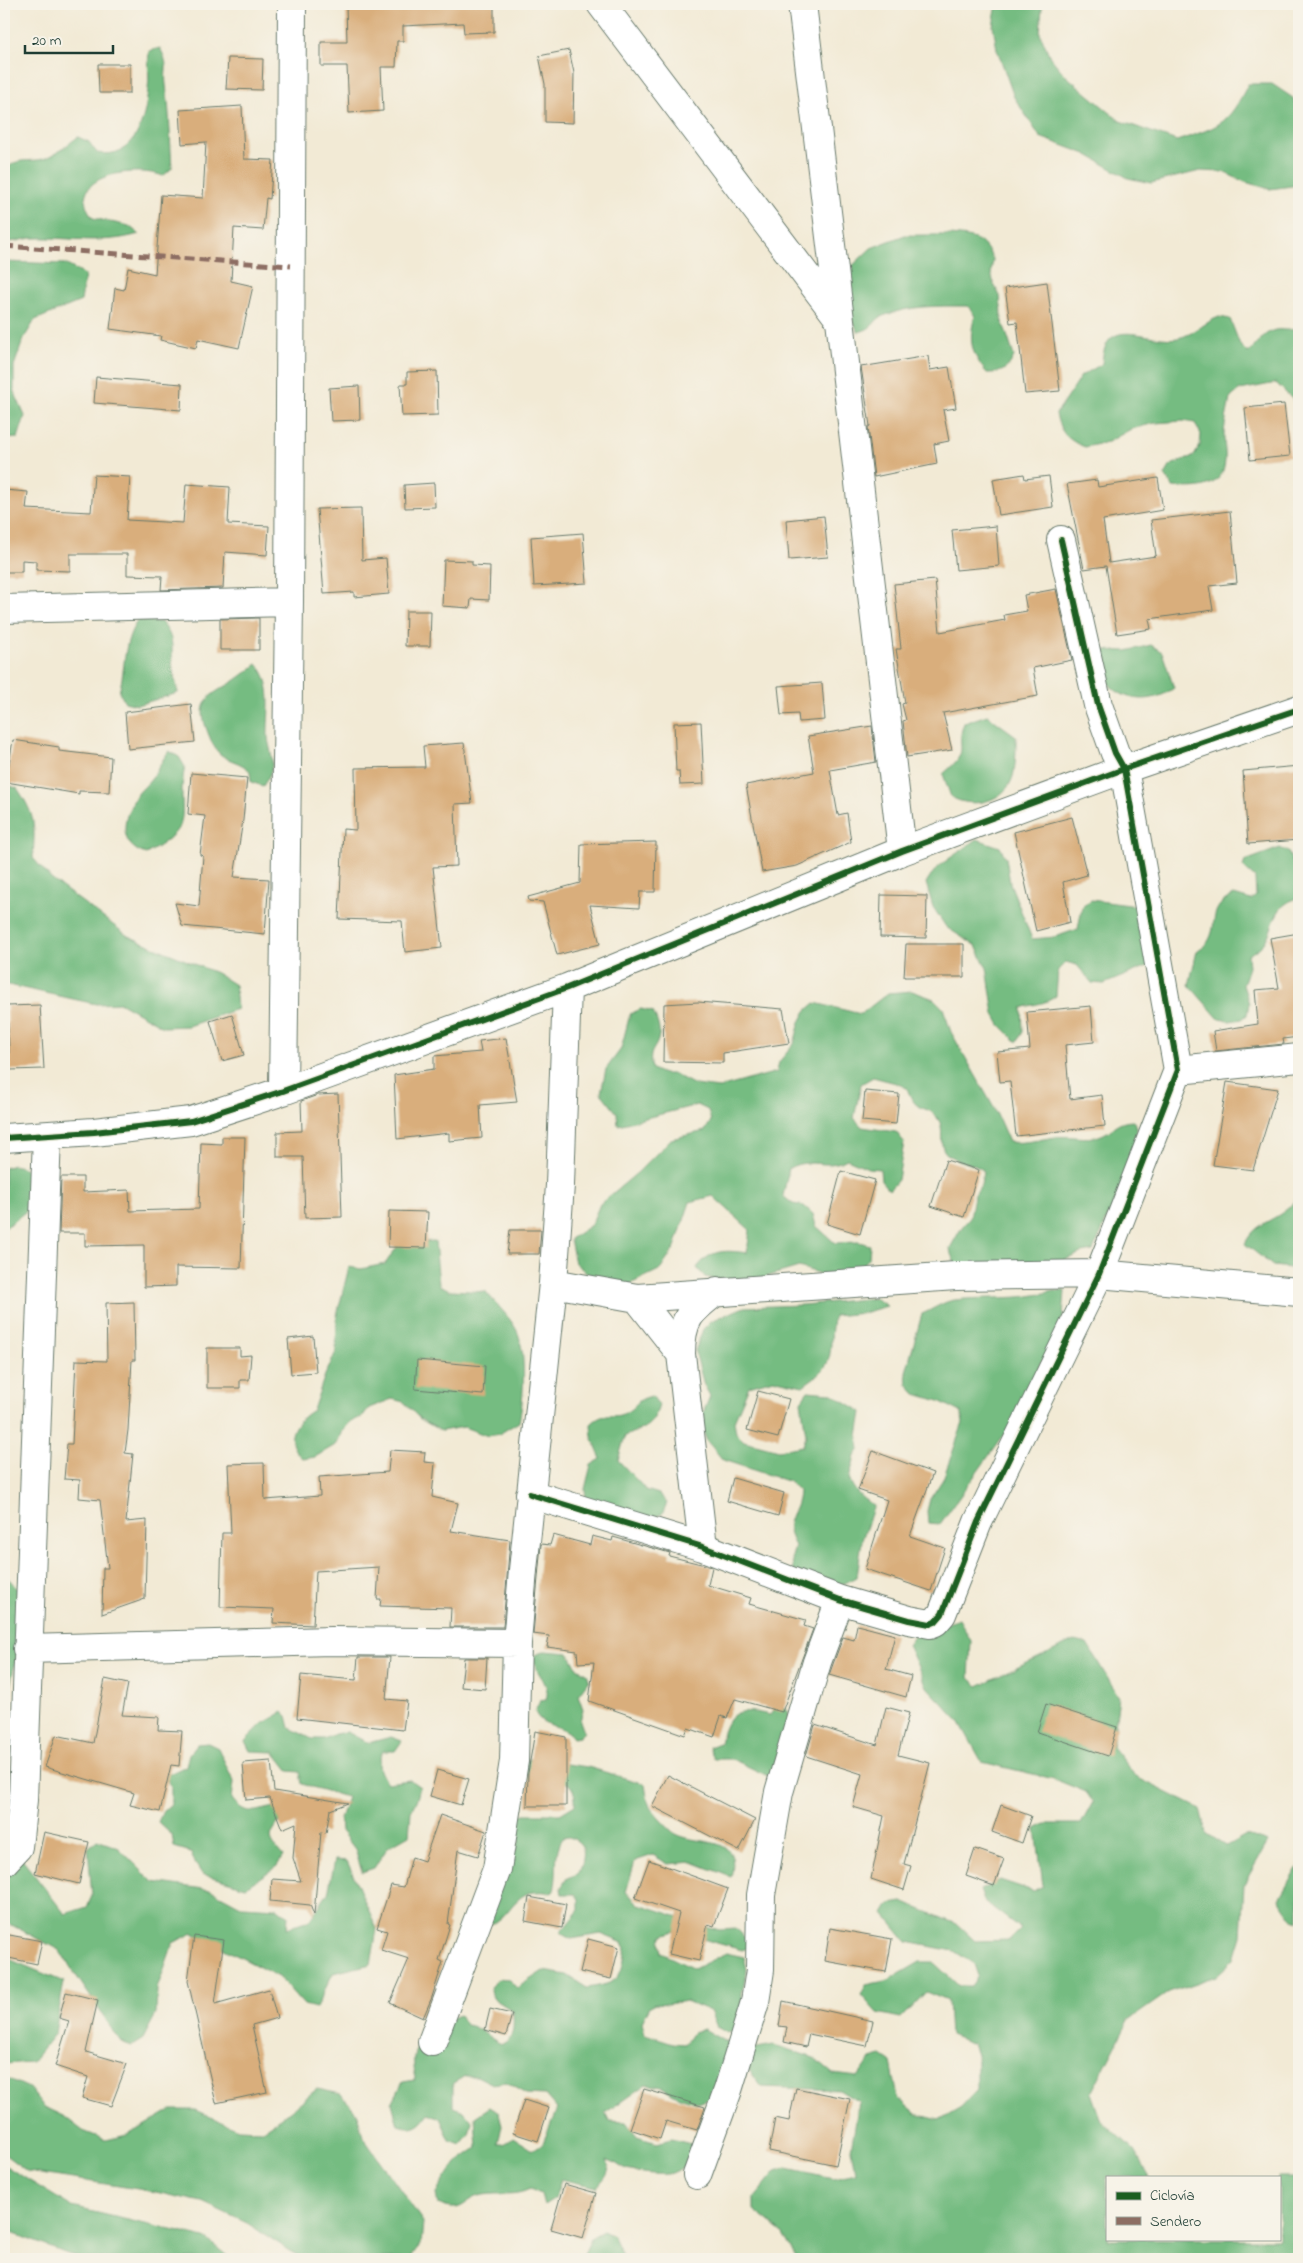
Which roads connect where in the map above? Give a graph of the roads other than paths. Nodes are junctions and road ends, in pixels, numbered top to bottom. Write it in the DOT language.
graph roads {
  1 [pos="292,4"];
  2 [pos="601,4"];
  3 [pos="802,4"];
  4 [pos="840,320"];
  5 [pos="1061,540"];
  6 [pos="289,602"];
  7 [pos="4,609"];
  8 [pos="1299,709"];
  9 [pos="1124,769"];
  10 [pos="902,851"];
  11 [pos="567,988"];
  12 [pos="1299,1058"];
  13 [pos="1178,1070"];
  14 [pos="283,1091"];
  15 [pos="47,1136"];
  16 [pos="4,1138"];
  17 [pos="1099,1274"];
  18 [pos="553,1283"];
  19 [pos="717,1292"];
  20 [pos="1299,1292"];
  21 [pos="636,1298"];
  22 [pos="681,1354"];
  23 [pos="530,1494"];
  24 [pos="703,1548"];
  25 [pos="840,1600"];
  26 [pos="517,1643"];
  27 [pos="27,1649"];
  28 [pos="4,1862"];
  29 [pos="432,2042"];
  30 [pos="697,2175"];
  1 -- 6 [label="street"];
  2 -- 4 [label="street"];
  3 -- 4 [label="street"];
  4 -- 10 [label="street"];
  5 -- 9 [label="street"];
  6 -- 7 [label="street"];
  6 -- 14 [label="street"];
  8 -- 9 [label="street"];
  9 -- 10 [label="street"];
  9 -- 13 [label="street"];
  10 -- 11 [label="street"];
  11 -- 14 [label="street"];
  11 -- 18 [label="street"];
  12 -- 13 [label="street"];
  13 -- 17 [label="street"];
  14 -- 15 [label="street"];
  15 -- 16 [label="street"];
  15 -- 27 [label="street"];
  17 -- 19 [label="street"];
  17 -- 20 [label="street"];
  17 -- 25 [label="street"];
  18 -- 21 [label="street"];
  18 -- 23 [label="street"];
  19 -- 21 [label="street"];
  19 -- 22 [label="street"];
  21 -- 22 [label="street"];
  22 -- 24 [label="street"];
  23 -- 24 [label="street"];
  23 -- 26 [label="street"];
  24 -- 25 [label="street"];
  25 -- 30 [label="street"];
  26 -- 27 [label="street"];
  26 -- 29 [label="street"];
  27 -- 28 [label="street"];
}
